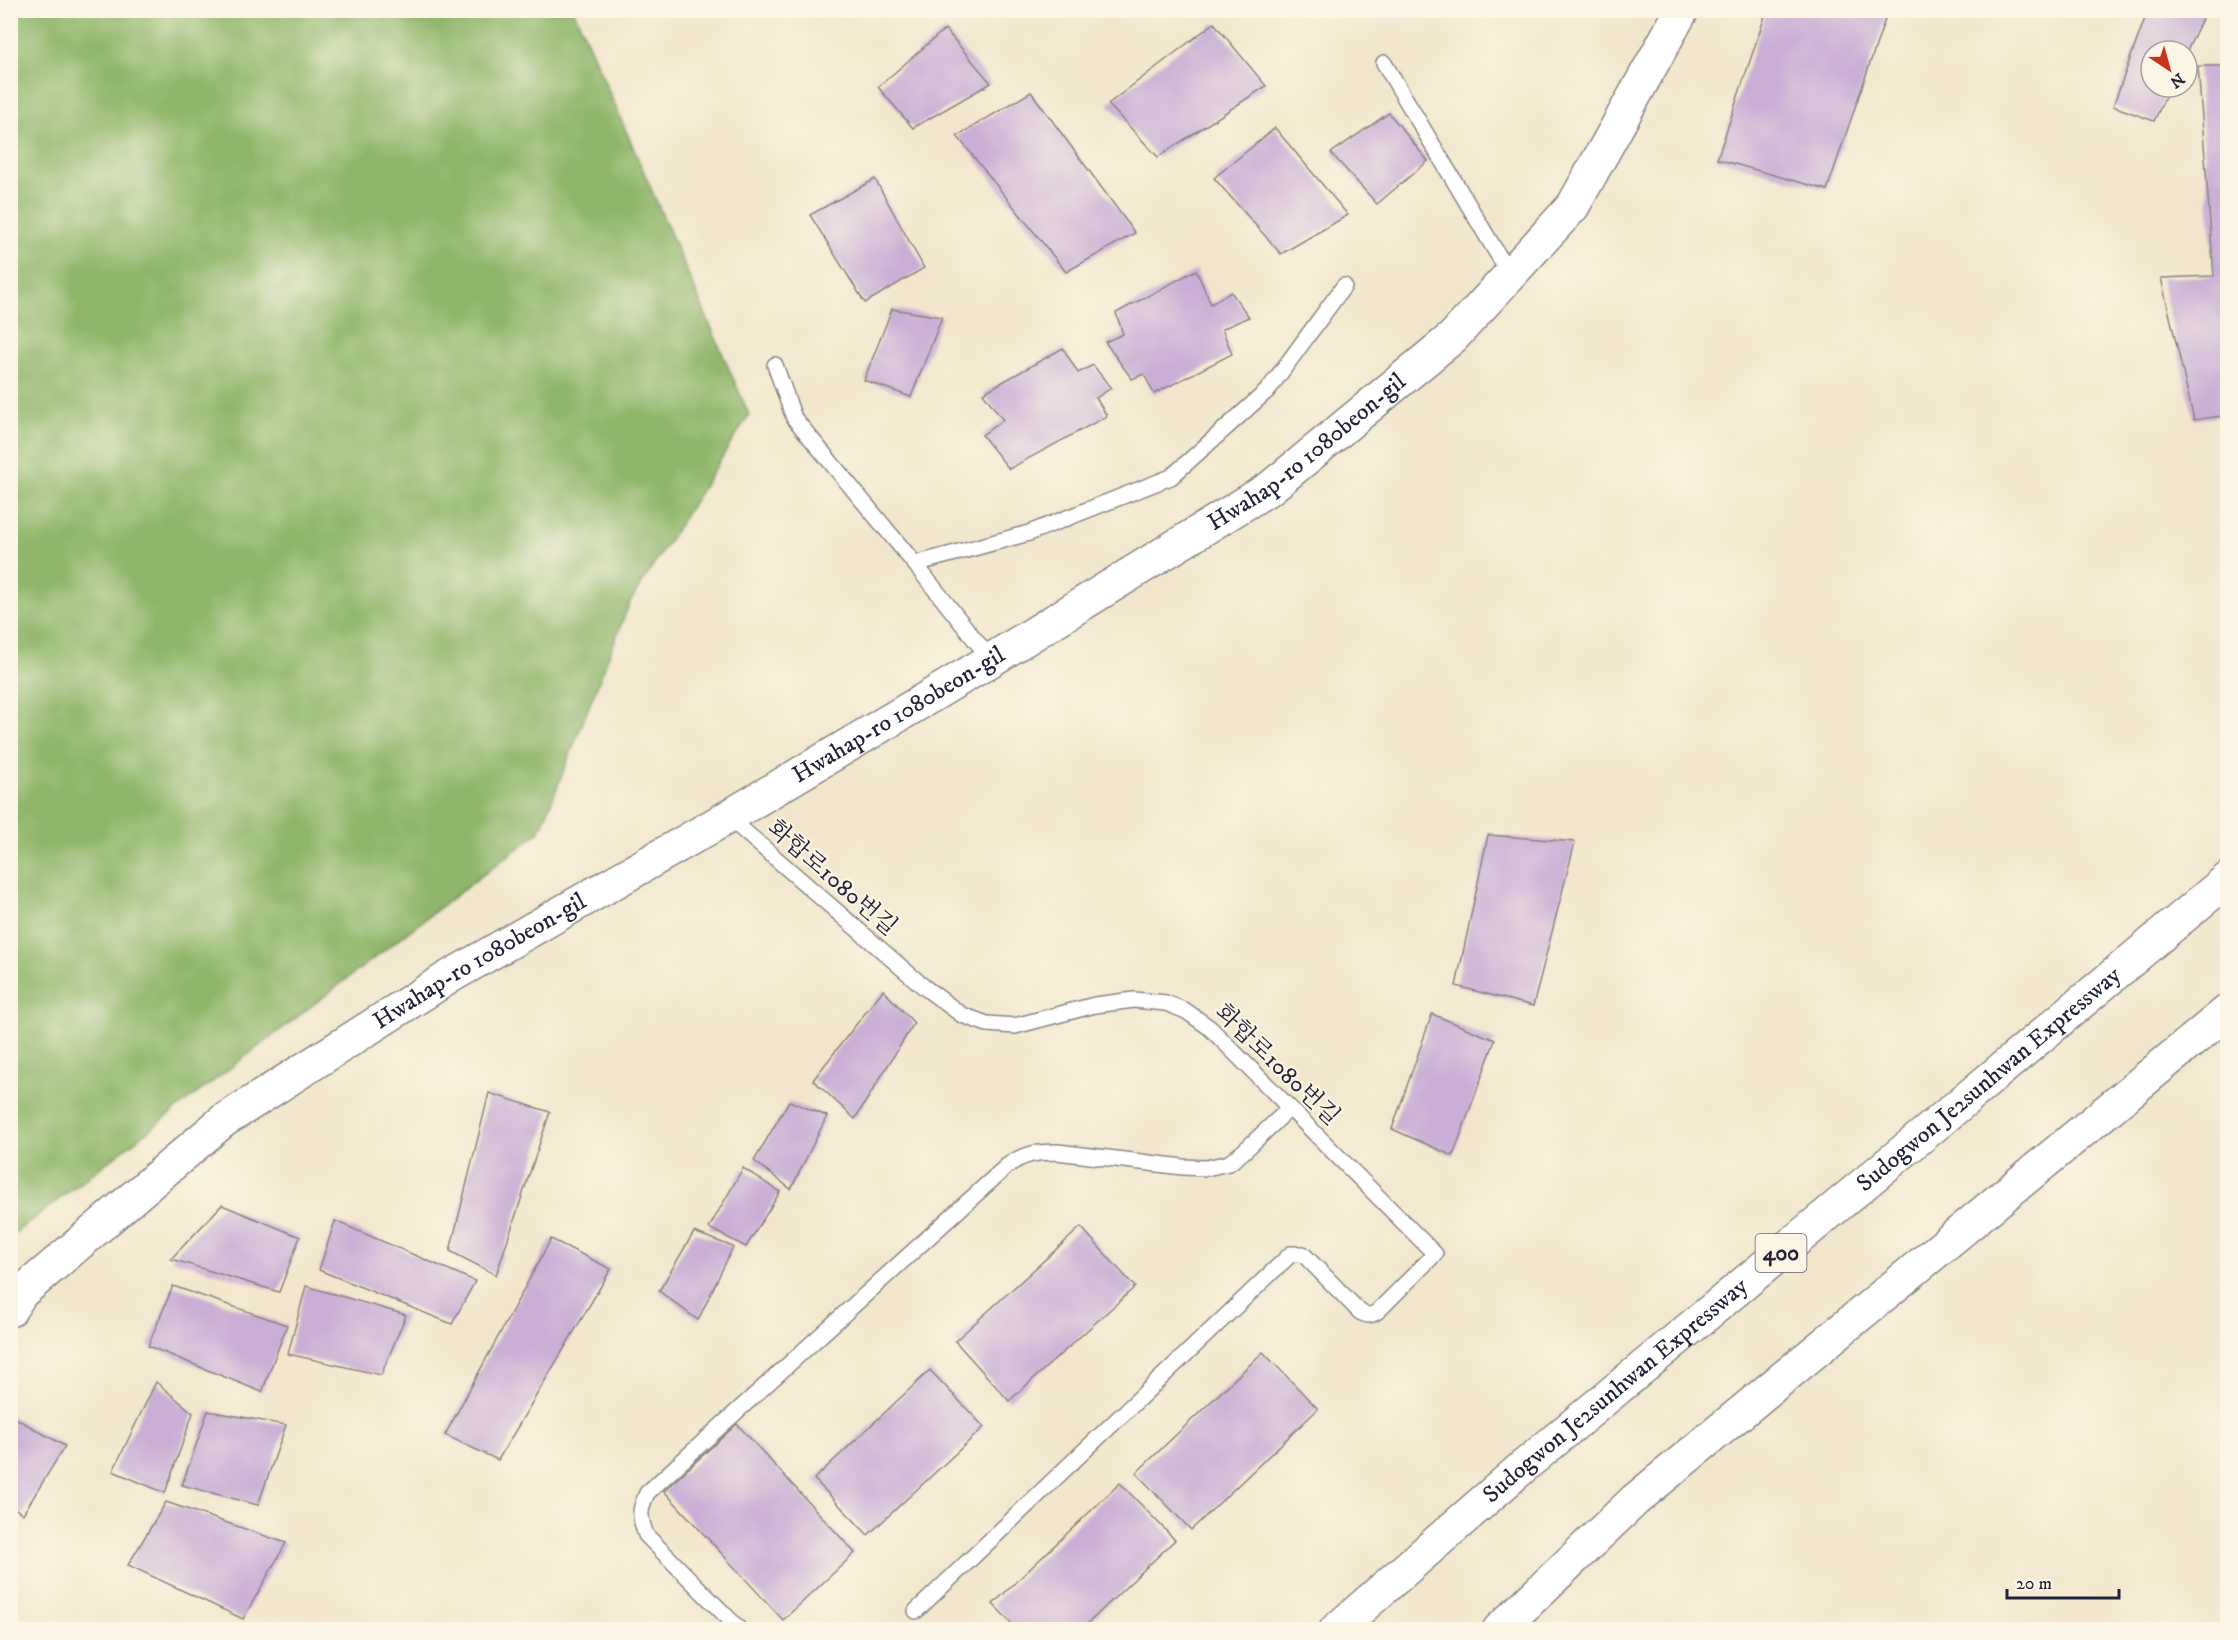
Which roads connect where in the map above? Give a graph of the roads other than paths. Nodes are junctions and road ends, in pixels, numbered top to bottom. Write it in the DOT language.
graph roads {
  1 [pos="1682,10"];
  2 [pos="1384,63"];
  3 [pos="1510,275"];
  4 [pos="1344,286"];
  5 [pos="775,365"];
  6 [pos="915,564"];
  7 [pos="991,660"];
  8 [pos="728,818"];
  9 [pos="2228,879"];
  10 [pos="2228,1011"];
  11 [pos="1290,1108"];
  12 [pos="10,1310"];
  13 [pos="916,1611"];
  14 [pos="740,1629"];
  15 [pos="1336,1629"];
  16 [pos="1499,1629"];
  1 -- 3 [label="main road, Hwahap-ro 1080beon-gil"];
  2 -- 3 [label="lane"];
  3 -- 7 [label="main road, Hwahap-ro 1080beon-gil"];
  4 -- 6 [label="lane"];
  5 -- 6 [label="lane"];
  6 -- 7 [label="lane"];
  7 -- 8 [label="main road, Hwahap-ro 1080beon-gil"];
  8 -- 11 [label="lane, 화합로1080번길"];
  8 -- 12 [label="main road, Hwahap-ro 1080beon-gil"];
  9 -- 15 [label="main road, Sudogwon Je2sunhwan Expressway / 400"];
  10 -- 16 [label="main road"];
  11 -- 13 [label="lane, 화합로1080번길"];
  11 -- 14 [label="lane"];
}
